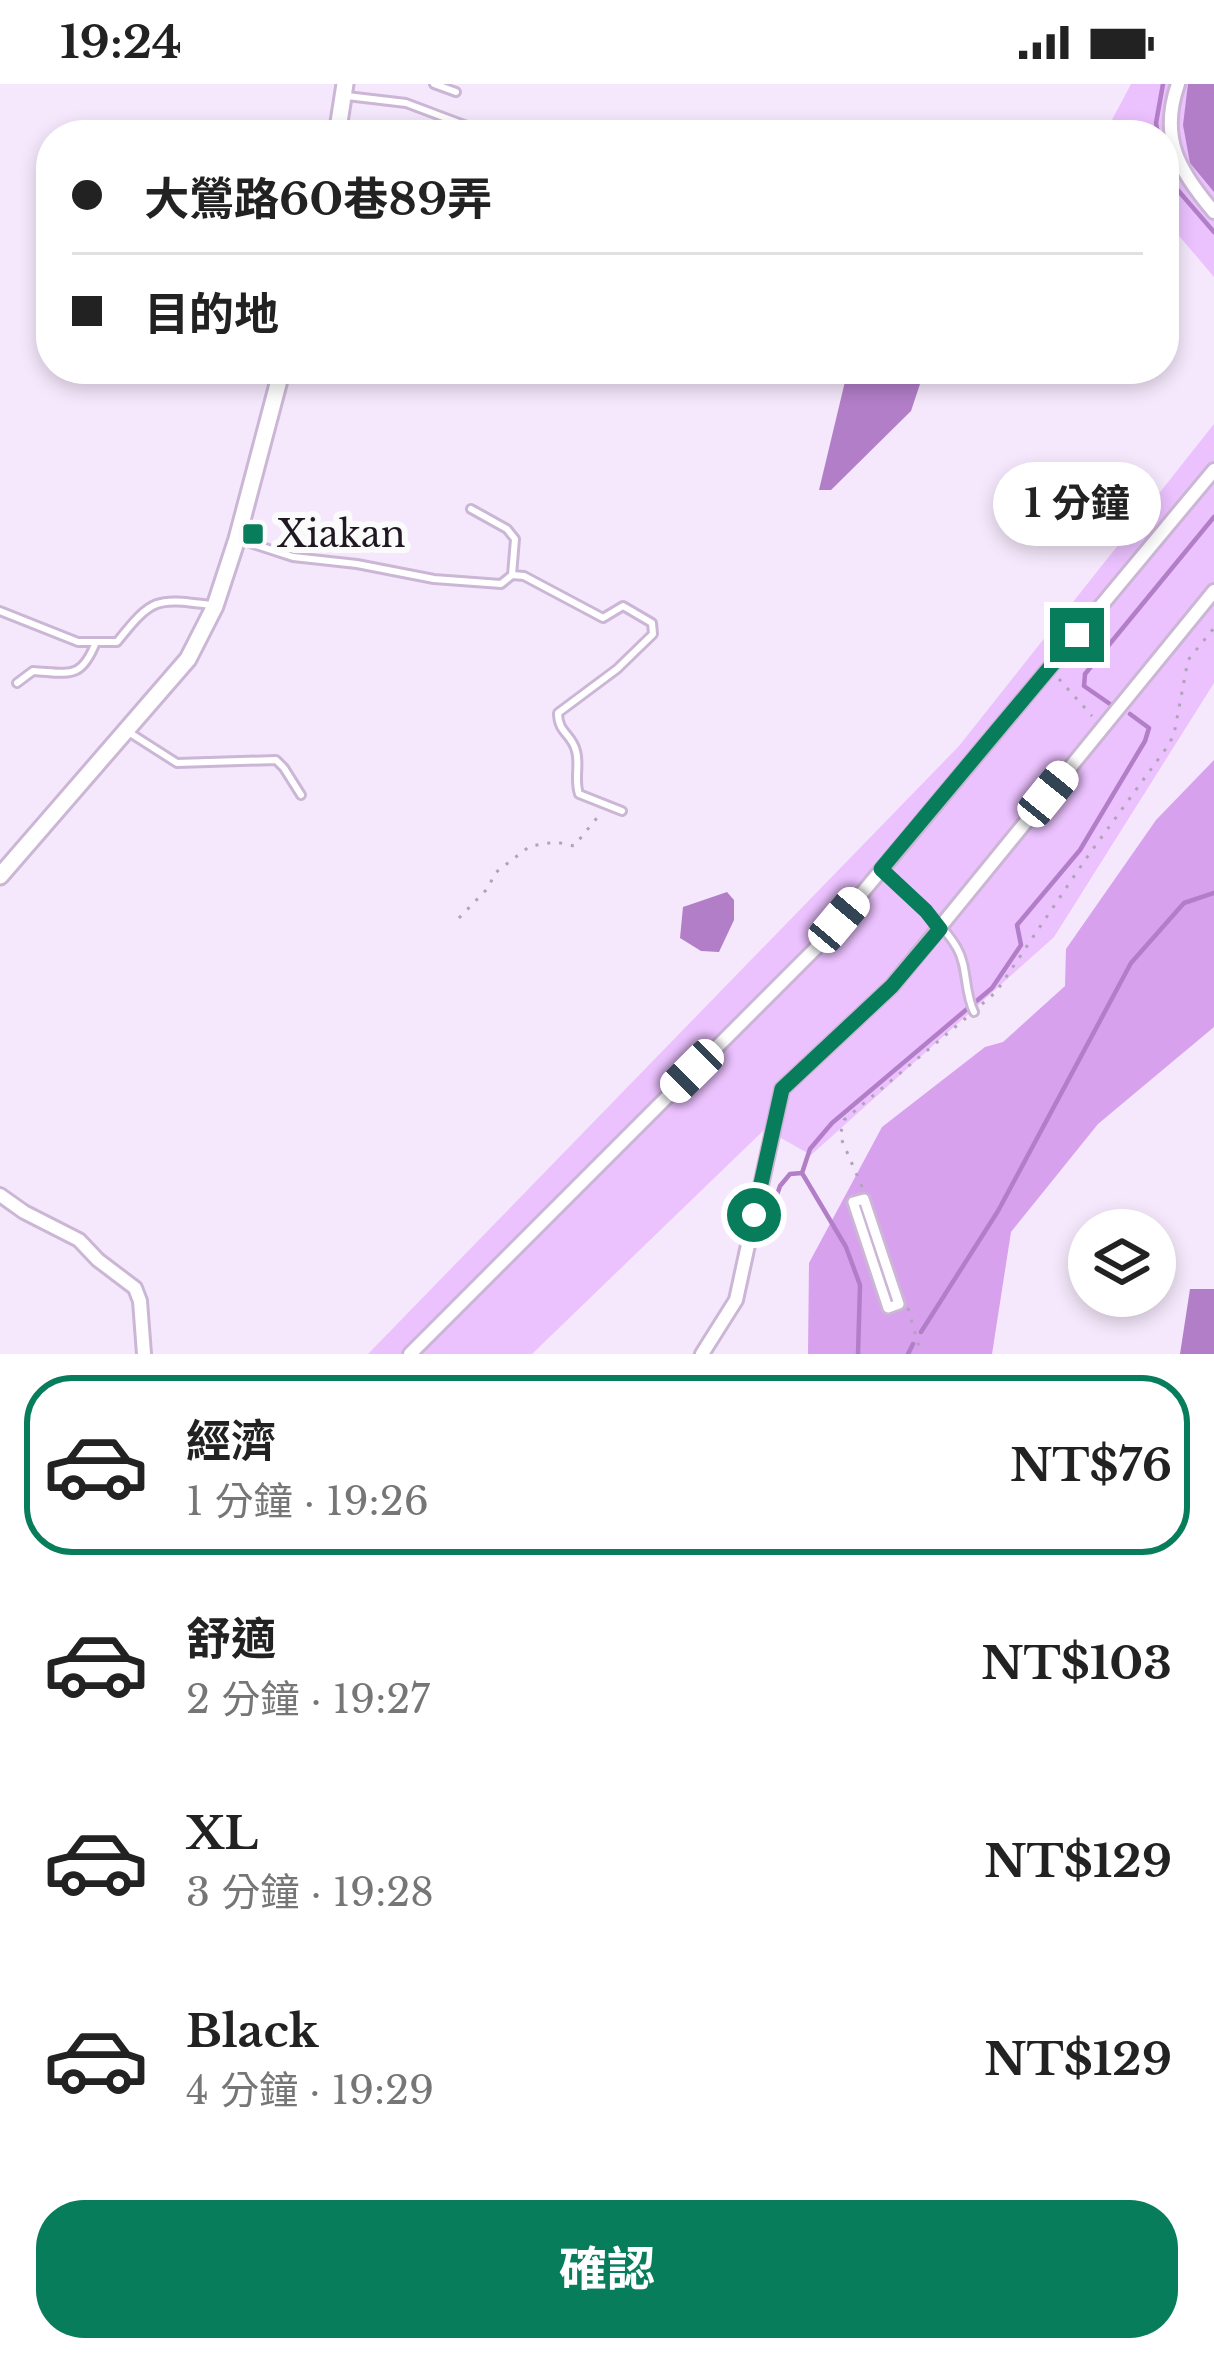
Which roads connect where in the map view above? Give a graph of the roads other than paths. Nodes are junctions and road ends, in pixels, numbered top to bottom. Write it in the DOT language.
graph roads {
  1 [pos="434,84"];
  2 [pos="1178,84"];
  3 [pos="344,90"];
  4 [pos="456,92"];
  5 [pos="340,120"];
  6 [pos="451,120"];
  7 [pos="1171,120"];
  8 [pos="1179,163"];
  9 [pos="1214,212"];
  10 [pos="278,384"];
  11 [pos="1214,470"];
  12 [pos="471,509"];
  13 [pos="237,539"];
  14 [pos="512,575"];
  15 [pos="1214,591"];
  16 [pos="214,606"];
  17 [pos="0,611"];
  18 [pos="96,642"];
  19 [pos="17,683"];
  20 [pos="127,731"];
  21 [pos="301,795"];
  22 [pos="622,811"];
  23 [pos="881,869"];
  24 [pos="0,876"];
  25 [pos="940,929"];
  26 [pos="974,1012"];
  27 [pos="0,1195"];
  28 [pos="902,1301"];
  29 [pos="144,1354"];
  30 [pos="410,1354"];
  31 [pos="702,1354"];
  1 -- 4 [label="lane"];
  2 -- 7 [label="street"];
  3 -- 5 [label="street"];
  3 -- 6 [label="lane"];
  8 -- 9 [label="street"];
  10 -- 13 [label="street"];
  11 -- 23 [label="street"];
  12 -- 14 [label="lane"];
  13 -- 14 [label="lane"];
  13 -- 16 [label="street"];
  14 -- 22 [label="lane"];
  15 -- 25 [label="street"];
  16 -- 18 [label="lane"];
  16 -- 20 [label="street"];
  17 -- 18 [label="lane"];
  18 -- 19 [label="lane"];
  20 -- 21 [label="lane"];
  20 -- 24 [label="street"];
  23 -- 25 [label="lane"];
  23 -- 30 [label="street"];
  25 -- 26 [label="lane"];
  25 -- 31 [label="street"];
  27 -- 29 [label="street"];
  28 -- 28 [label="street"];
}
